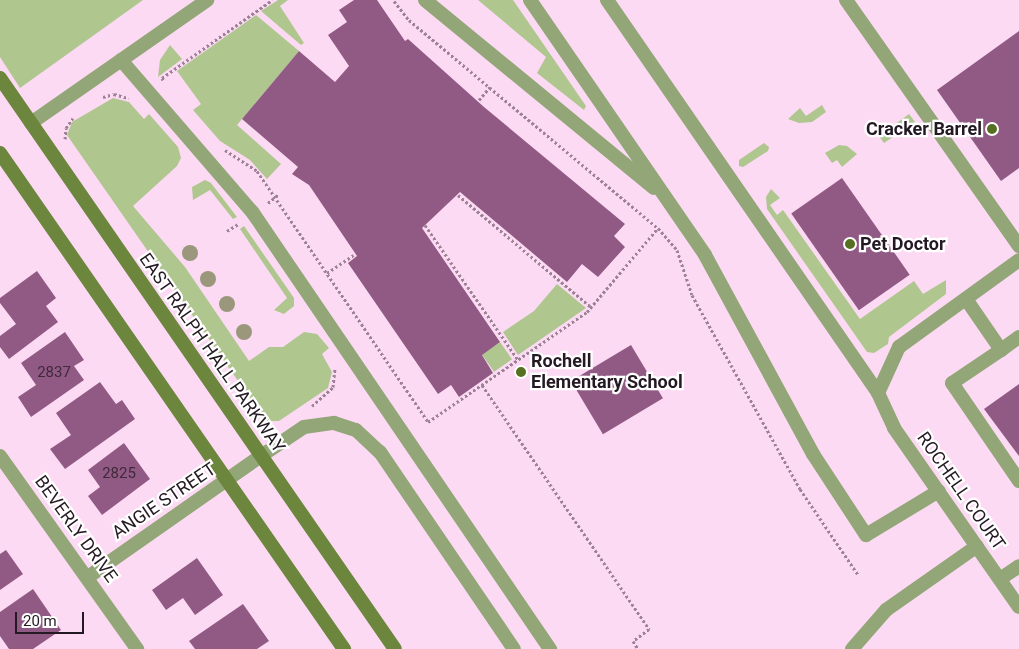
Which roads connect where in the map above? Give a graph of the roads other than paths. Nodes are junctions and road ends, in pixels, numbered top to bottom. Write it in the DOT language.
graph roads {
  1 [pos="207,0"];
  2 [pos="425,0"];
  3 [pos="530,0"];
  4 [pos="607,0"];
  5 [pos="846,0"];
  6 [pos="122,60"];
  7 [pos="0,78"];
  8 [pos="31,123"];
  9 [pos="0,153"];
  10 [pos="666,198"];
  11 [pos="1019,246"];
  12 [pos="1019,260"];
  13 [pos="966,299"];
  14 [pos="1019,337"];
  15 [pos="1000,350"];
  16 [pos="878,393"];
  17 [pos="0,456"];
  18 [pos="261,456"];
  19 [pos="227,481"];
  20 [pos="1019,481"];
  21 [pos="939,491"];
  22 [pos="977,546"];
  23 [pos="1019,566"];
  24 [pos="88,577"];
  25 [pos="1000,579"];
  26 [pos="1019,607"];
  27 [pos="137,649"];
  28 [pos="344,649"];
  29 [pos="395,649"];
  30 [pos="514,649"];
  31 [pos="550,649"];
  32 [pos="852,649"];
  1 -- 6 [label="street"];
  2 -- 10 [label="street"];
  3 -- 10 [label="street"];
  4 -- 16 [label="street, ROCHELL COURT"];
  5 -- 11 [label="street"];
  6 -- 8 [label="street"];
  6 -- 31 [label="street"];
  7 -- 8 [label="main road, EAST RALPH HALL PARKWAY"];
  8 -- 18 [label="main road, EAST RALPH HALL PARKWAY"];
  9 -- 19 [label="main road"];
  10 -- 21 [label="street"];
  12 -- 13 [label="street"];
  13 -- 15 [label="street"];
  13 -- 16 [label="street"];
  14 -- 15 [label="street"];
  15 -- 20 [label="street"];
  16 -- 21 [label="street, ROCHELL COURT"];
  17 -- 24 [label="street, BEVERLY DRIVE"];
  18 -- 19 [label="street, ANGIE STREET"];
  18 -- 29 [label="main road, EAST RALPH HALL PARKWAY"];
  18 -- 30 [label="street, ANGIE STREET"];
  19 -- 24 [label="street, ANGIE STREET"];
  19 -- 28 [label="main road"];
  21 -- 22 [label="street, ROCHELL COURT"];
  22 -- 25 [label="street, ROCHELL COURT"];
  22 -- 32 [label="street"];
  23 -- 25 [label="street"];
  24 -- 27 [label="street, BEVERLY DRIVE"];
  25 -- 26 [label="street, ROCHELL COURT"];
}
